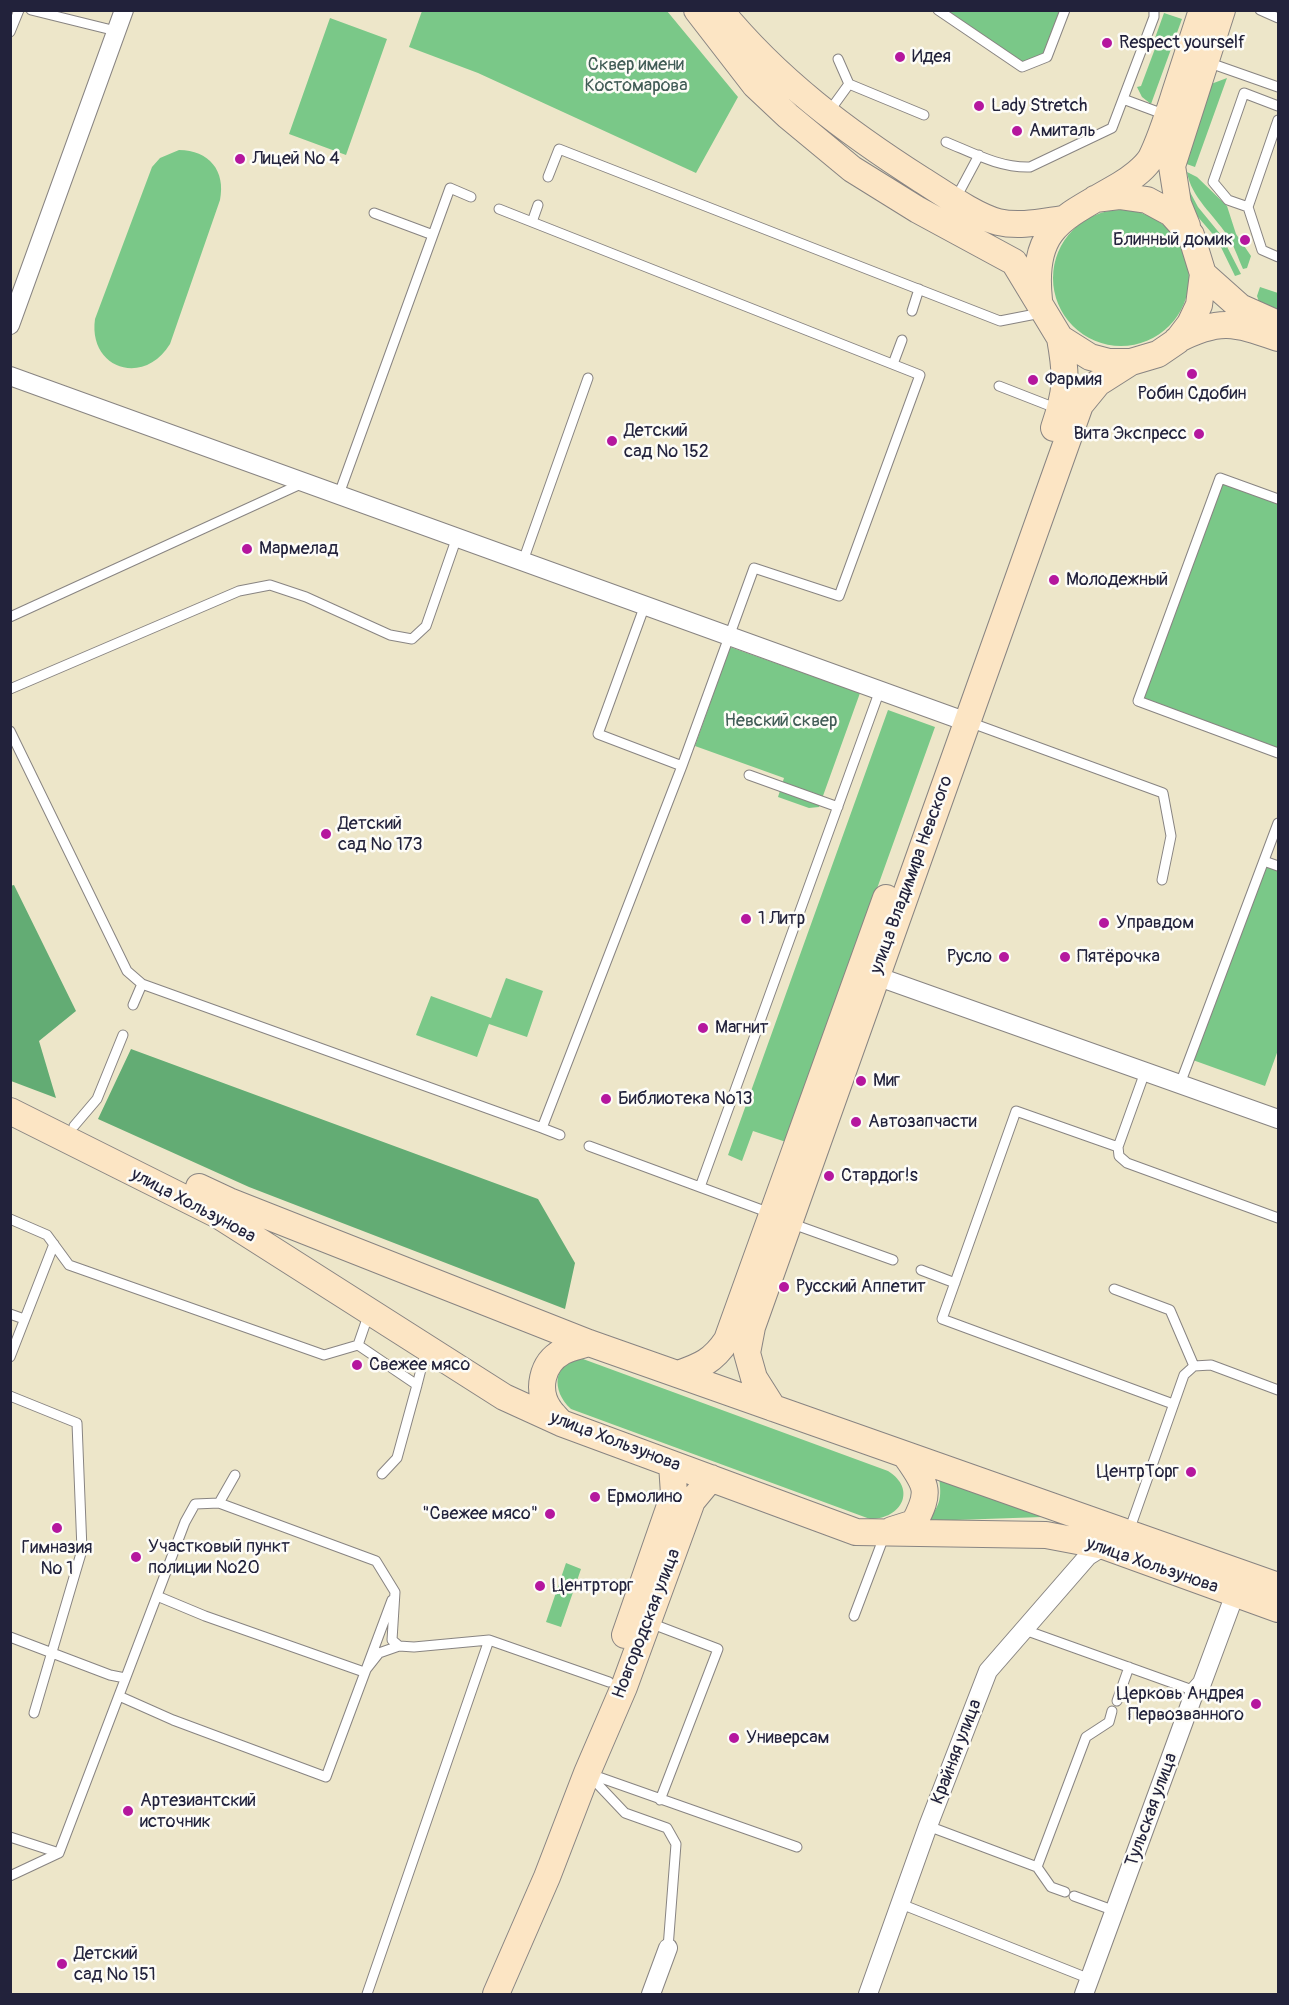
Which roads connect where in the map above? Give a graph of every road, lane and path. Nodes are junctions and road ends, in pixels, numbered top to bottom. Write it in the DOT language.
graph roads {
  1 [pos="19,10"];
  2 [pos="31,10"];
  3 [pos="124,10"];
  4 [pos="697,10"];
  5 [pos="720,10"];
  6 [pos="938,10"];
  7 [pos="1065,10"];
  8 [pos="1154,10"];
  9 [pos="1202,10"];
  10 [pos="1222,10"];
  11 [pos="1260,10"];
  12 [pos="1278,16"];
  13 [pos="116,31"];
  14 [pos="10,32"];
  15 [pos="838,59"];
  16 [pos="1196,59"];
  17 [pos="849,84"];
  18 [pos="1278,87"];
  19 [pos="1123,99"];
  20 [pos="1278,105"];
  21 [pos="826,115"];
  22 [pos="924,115"];
  23 [pos="1168,115"];
  24 [pos="1278,120"];
  25 [pos="946,142"];
  26 [pos="979,155"];
  27 [pos="548,177"];
  28 [pos="471,197"];
  29 [pos="1095,199"];
  30 [pos="954,201"];
  31 [pos="538,205"];
  32 [pos="1248,207"];
  33 [pos="499,209"];
  34 [pos="374,213"];
  35 [pos="1062,219"];
  36 [pos="532,222"];
  37 [pos="433,235"];
  38 [pos="1191,235"];
  39 [pos="1278,257"];
  40 [pos="1203,274"];
  41 [pos="919,289"];
  42 [pos="14,305"];
  43 [pos="1042,307"];
  44 [pos="912,311"];
  45 [pos="1278,324"];
  46 [pos="10,325"];
  47 [pos="1060,338"];
  48 [pos="1278,338"];
  49 [pos="902,340"];
  50 [pos="1177,341"];
  51 [pos="1131,362"];
  52 [pos="893,364"];
  53 [pos="10,375"];
  54 [pos="588,378"];
  55 [pos="999,386"];
  56 [pos="1060,410"];
  57 [pos="304,482"];
  58 [pos="339,494"];
  59 [pos="1278,499"];
  60 [pos="457,537"];
  61 [pos="523,561"];
  62 [pos="645,605"];
  63 [pos="10,617"];
  64 [pos="729,636"];
  65 [pos="10,689"];
  66 [pos="880,690"];
  67 [pos="959,719"];
  68 [pos="10,731"];
  69 [pos="1278,753"];
  70 [pos="682,766"];
  71 [pos="749,775"];
  72 [pos="838,807"];
  73 [pos="1278,823"];
  74 [pos="1264,861"];
  75 [pos="1278,866"];
  76 [pos="1162,880"];
  77 [pos="876,976"];
  78 [pos="142,984"];
  79 [pos="133,1005"];
  80 [pos="123,1035"];
  81 [pos="1145,1072"];
  82 [pos="1180,1084"];
  83 [pos="10,1093"];
  84 [pos="10,1111"];
  85 [pos="1278,1119"];
  86 [pos="74,1126"];
  87 [pos="542,1128"];
  88 [pos="560,1135"];
  89 [pos="589,1146"];
  90 [pos="1118,1147"];
  91 [pos="700,1187"];
  92 [pos="781,1218"];
  93 [pos="1278,1218"];
  94 [pos="10,1219"];
  95 [pos="322,1238"];
  96 [pos="54,1244"];
  97 [pos="893,1260"];
  98 [pos="921,1270"];
  99 [pos="308,1272"];
  100 [pos="955,1283"];
  101 [pos="1114,1289"];
  102 [pos="369,1311"];
  103 [pos="10,1314"];
  104 [pos="24,1319"];
  105 [pos="589,1344"];
  106 [pos="358,1345"];
  107 [pos="426,1348"];
  108 [pos="10,1357"];
  109 [pos="1194,1366"];
  110 [pos="678,1374"];
  111 [pos="417,1385"];
  112 [pos="1278,1390"];
  113 [pos="10,1396"];
  114 [pos="1173,1404"];
  115 [pos="773,1408"];
  116 [pos="561,1423"];
  117 [pos="906,1456"];
  118 [pos="672,1464"];
  119 [pos="382,1474"];
  120 [pos="235,1475"];
  121 [pos="711,1478"];
  122 [pos="219,1503"];
  123 [pos="886,1532"];
  124 [pos="1129,1532"];
  125 [pos="1104,1546"];
  126 [pos="1278,1586"];
  127 [pos="394,1592"];
  128 [pos="1234,1594"];
  129 [pos="157,1596"];
  130 [pos="1278,1609"];
  131 [pos="854,1616"];
  132 [pos="648,1623"];
  133 [pos="1022,1629"];
  134 [pos="10,1637"];
  135 [pos="489,1640"];
  136 [pos="399,1646"];
  137 [pos="53,1652"];
  138 [pos="1129,1667"];
  139 [pos="364,1672"];
  140 [pos="125,1678"];
  141 [pos="609,1682"];
  142 [pos="1195,1691"];
  143 [pos="119,1696"];
  144 [pos="1117,1701"];
  145 [pos="1112,1711"];
  146 [pos="34,1713"];
  147 [pos="587,1773"];
  148 [pos="660,1800"];
  149 [pos="928,1827"];
  150 [pos="10,1837"];
  151 [pos="797,1847"];
  152 [pos="59,1853"];
  153 [pos="1037,1867"];
  154 [pos="10,1876"];
  155 [pos="901,1904"];
  156 [pos="1115,1911"];
  157 [pos="668,1948"];
  158 [pos="1087,1987"];
  159 [pos="496,1994"];
  160 [pos="367,1995"];
  161 [pos="651,1995"];
  162 [pos="868,1995"];
  1 -- 14 [label="lane"];
  2 -- 13 [label="lane"];
  3 -- 13 [label="street"];
  4 -- 43 [label="main road"];
  5 -- 21 [label="main road"];
  6 -- 7 [label="lane"];
  8 -- 19 [label="lane"];
  9 -- 16 [label="main road"];
  10 -- 16 [label="main road"];
  11 -- 12 [label="lane"];
  13 -- 42 [label="street"];
  15 -- 17 [label="lane"];
  16 -- 18 [label="lane"];
  16 -- 23 [label="main road"];
  16 -- 38 [label="main road"];
  17 -- 21 [label="lane"];
  17 -- 22 [label="lane"];
  19 -- 23 [label="lane"];
  19 -- 26 [label="lane"];
  20 -- 32 [label="lane"];
  21 -- 30 [label="main road"];
  23 -- 29 [label="main road"];
  24 -- 32 [label="lane"];
  25 -- 26 [label="lane"];
  26 -- 30 [label="lane"];
  27 -- 41 [label="lane"];
  28 -- 37 [label="lane"];
  29 -- 35 [label="main road"];
  29 -- 38 [label="main road"];
  30 -- 35 [label="main road"];
  31 -- 36 [label="lane"];
  32 -- 39 [label="lane"];
  33 -- 36 [label="lane"];
  34 -- 37 [label="lane"];
  35 -- 43 [label="main road"];
  36 -- 52 [label="lane"];
  37 -- 58 [label="lane"];
  38 -- 40 [label="main road"];
  40 -- 45 [label="main road"];
  40 -- 50 [label="main road"];
  41 -- 43 [label="lane"];
  41 -- 44 [label="lane"];
  42 -- 46 [label="street"];
  43 -- 47 [label="main road"];
  47 -- 51 [label="main road"];
  47 -- 56 [label="main road, улица Владимира Невского"];
  48 -- 50 [label="main road"];
  49 -- 52 [label="lane"];
  50 -- 51 [label="main road"];
  51 -- 67 [label="main road, улица Владимира Невского"];
  52 -- 64 [label="lane"];
  53 -- 57 [label="street"];
  54 -- 61 [label="lane"];
  55 -- 56 [label="lane"];
  56 -- 67 [label="main road, улица Владимира Невского"];
  57 -- 58 [label="street"];
  57 -- 63 [label="lane"];
  58 -- 60 [label="street"];
  59 -- 69 [label="lane"];
  60 -- 61 [label="street"];
  60 -- 65 [label="lane"];
  61 -- 62 [label="street"];
  62 -- 64 [label="street"];
  62 -- 70 [label="lane"];
  64 -- 66 [label="street"];
  64 -- 70 [label="lane"];
  66 -- 67 [label="street"];
  66 -- 72 [label="lane"];
  67 -- 76 [label="lane"];
  67 -- 77 [label="main road, улица Владимира Невского"];
  67 -- 92 [label="main road, улица Владимира Невского"];
  68 -- 78 [label="lane"];
  70 -- 87 [label="lane"];
  71 -- 72 [label="lane"];
  72 -- 91 [label="lane"];
  73 -- 74 [label="lane"];
  74 -- 75 [label="lane"];
  74 -- 82 [label="lane"];
  77 -- 81 [label="street"];
  77 -- 92 [label="main road, улица Владимира Невского"];
  78 -- 79 [label="lane"];
  78 -- 87 [label="lane"];
  80 -- 86 [label="lane"];
  81 -- 82 [label="street"];
  81 -- 90 [label="lane"];
  82 -- 85 [label="street"];
  83 -- 86 [label="main road, улица Хользунова"];
  84 -- 99 [label="main road, улица Хользунова"];
  86 -- 95 [label="main road, улица Хользунова"];
  87 -- 88 [label="lane"];
  89 -- 91 [label="lane"];
  90 -- 93 [label="lane"];
  90 -- 100 [label="lane"];
  91 -- 92 [label="lane"];
  92 -- 97 [label="lane"];
  92 -- 110 [label="main road, улица Владимира Невского"];
  92 -- 115 [label="main road, улица Владимира Невского"];
  94 -- 96 [label="lane"];
  95 -- 99 [label="main road"];
  95 -- 105 [label="main road, улица Хользунова"];
  96 -- 104 [label="lane"];
  96 -- 106 [label="lane"];
  98 -- 100 [label="lane"];
  99 -- 102 [label="main road, улица Хользунова"];
  100 -- 114 [label="lane"];
  101 -- 109 [label="lane"];
  102 -- 106 [label="lane"];
  102 -- 107 [label="main road, улица Хользунова"];
  103 -- 104 [label="lane"];
  104 -- 108 [label="lane"];
  105 -- 110 [label="main road, улица Хользунова"];
  105 -- 116 [label="main road"];
  106 -- 111 [label="lane"];
  107 -- 111 [label="lane"];
  107 -- 116 [label="main road, улица Хользунова"];
  109 -- 112 [label="lane"];
  109 -- 114 [label="lane"];
  110 -- 115 [label="main road, улица Хользунова"];
  111 -- 119 [label="lane"];
  113 -- 137 [label="lane"];
  114 -- 124 [label="lane"];
  115 -- 117 [label="main road, улица Хользунова"];
  116 -- 118 [label="main road, улица Хользунова"];
  117 -- 123 [label="main road"];
  117 -- 124 [label="main road, улица Хользунова"];
  118 -- 121 [label="main road, улица Хользунова"];
  118 -- 141 [label="main road, Новгородская улица"];
  120 -- 122 [label="lane"];
  121 -- 123 [label="main road, улица Хользунова"];
  121 -- 132 [label="main road, Новгородская улица"];
  122 -- 127 [label="lane"];
  122 -- 129 [label="lane"];
  123 -- 125 [label="main road, улица Хользунова"];
  123 -- 131 [label="lane"];
  124 -- 126 [label="main road, улица Хользунова"];
  125 -- 128 [label="main road, улица Хользунова"];
  125 -- 133 [label="street, Крайняя улица"];
  127 -- 136 [label="lane"];
  127 -- 139 [label="lane"];
  128 -- 130 [label="main road, улица Хользунова"];
  128 -- 142 [label="street, Тульская улица"];
  129 -- 139 [label="lane"];
  129 -- 140 [label="lane"];
  132 -- 147 [label="main road, Новгородская улица"];
  132 -- 148 [label="lane"];
  133 -- 138 [label="lane"];
  133 -- 149 [label="street, Крайняя улица"];
  134 -- 137 [label="lane"];
  135 -- 136 [label="lane"];
  135 -- 141 [label="lane"];
  135 -- 160 [label="lane"];
  136 -- 139 [label="lane"];
  137 -- 140 [label="lane"];
  137 -- 146 [label="lane"];
  138 -- 142 [label="lane"];
  138 -- 144 [label="lane"];
  139 -- 143 [label="lane"];
  140 -- 143 [label="lane"];
  141 -- 147 [label="main road, Новгородская улица"];
  142 -- 156 [label="street, Тульская улица"];
  143 -- 152 [label="lane"];
  145 -- 153 [label="lane"];
  147 -- 148 [label="lane"];
  147 -- 157 [label="lane"];
  147 -- 159 [label="main road, Новгородская улица"];
  148 -- 151 [label="lane"];
  149 -- 153 [label="lane"];
  149 -- 155 [label="street, Крайняя улица"];
  150 -- 152 [label="lane"];
  152 -- 154 [label="lane"];
  153 -- 156 [label="lane"];
  155 -- 158 [label="lane"];
  155 -- 162 [label="street, Крайняя улица"];
  156 -- 158 [label="street, Тульская улица"];
  157 -- 161 [label="street"];
}
